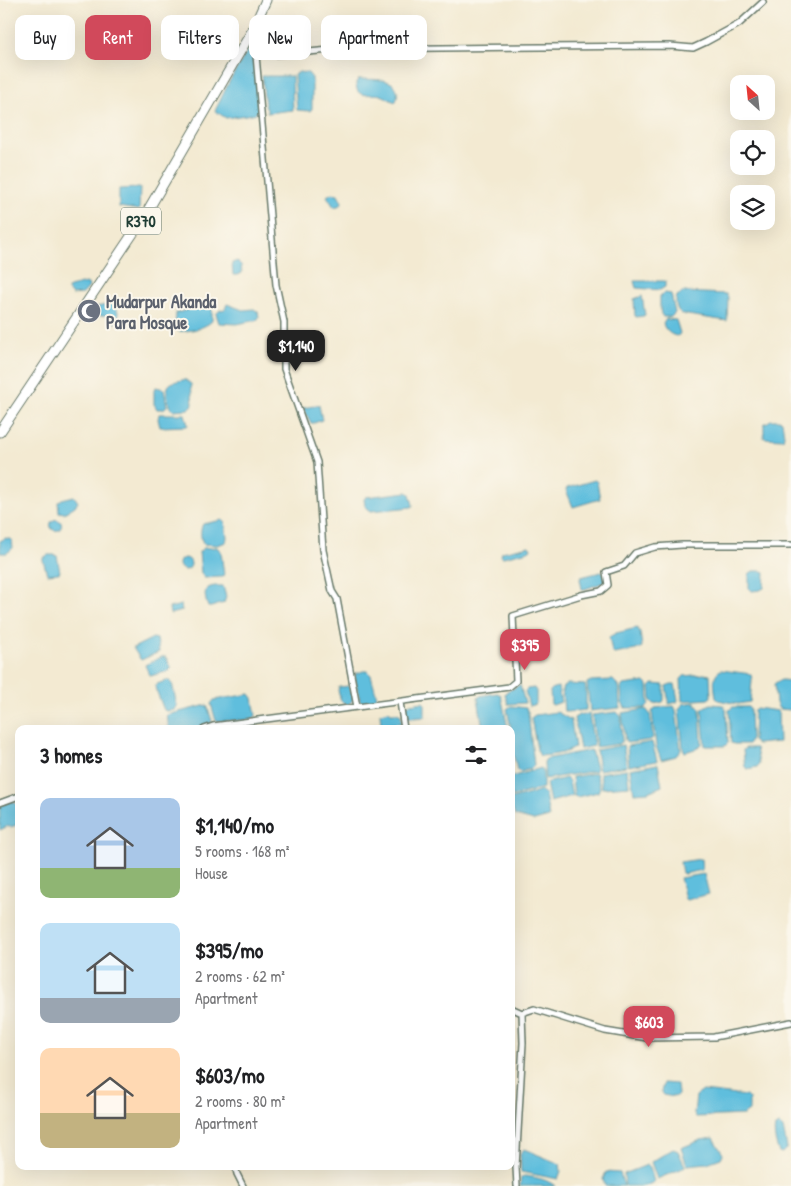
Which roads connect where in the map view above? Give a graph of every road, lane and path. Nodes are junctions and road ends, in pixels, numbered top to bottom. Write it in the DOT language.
graph roads {
  1 [pos="266,0"];
  2 [pos="764,2"];
  3 [pos="259,15"];
  4 [pos="249,36"];
  5 [pos="311,52"];
  6 [pos="256,60"];
  7 [pos="0,432"];
  8 [pos="791,545"];
  9 [pos="400,702"];
  10 [pos="357,708"];
  11 [pos="221,725"];
  12 [pos="403,725"];
  13 [pos="15,797"];
  14 [pos="0,803"];
  15 [pos="515,1010"];
  16 [pos="522,1013"];
  17 [pos="791,1022"];
  18 [pos="236,1170"];
  19 [pos="243,1186"];
  20 [pos="517,1186"];
  1 -- 3 [label="main road, R370"];
  2 -- 5 [label="street"];
  4 -- 7 [label="main road, R370"];
  6 -- 10 [label="street"];
  8 -- 9 [label="street"];
  9 -- 10 [label="street"];
  9 -- 12 [label="street"];
  10 -- 11 [label="street"];
  13 -- 14 [label="street"];
  15 -- 16 [label="street"];
  16 -- 17 [label="street"];
  16 -- 20 [label="street"];
  18 -- 19 [label="street"];
}
